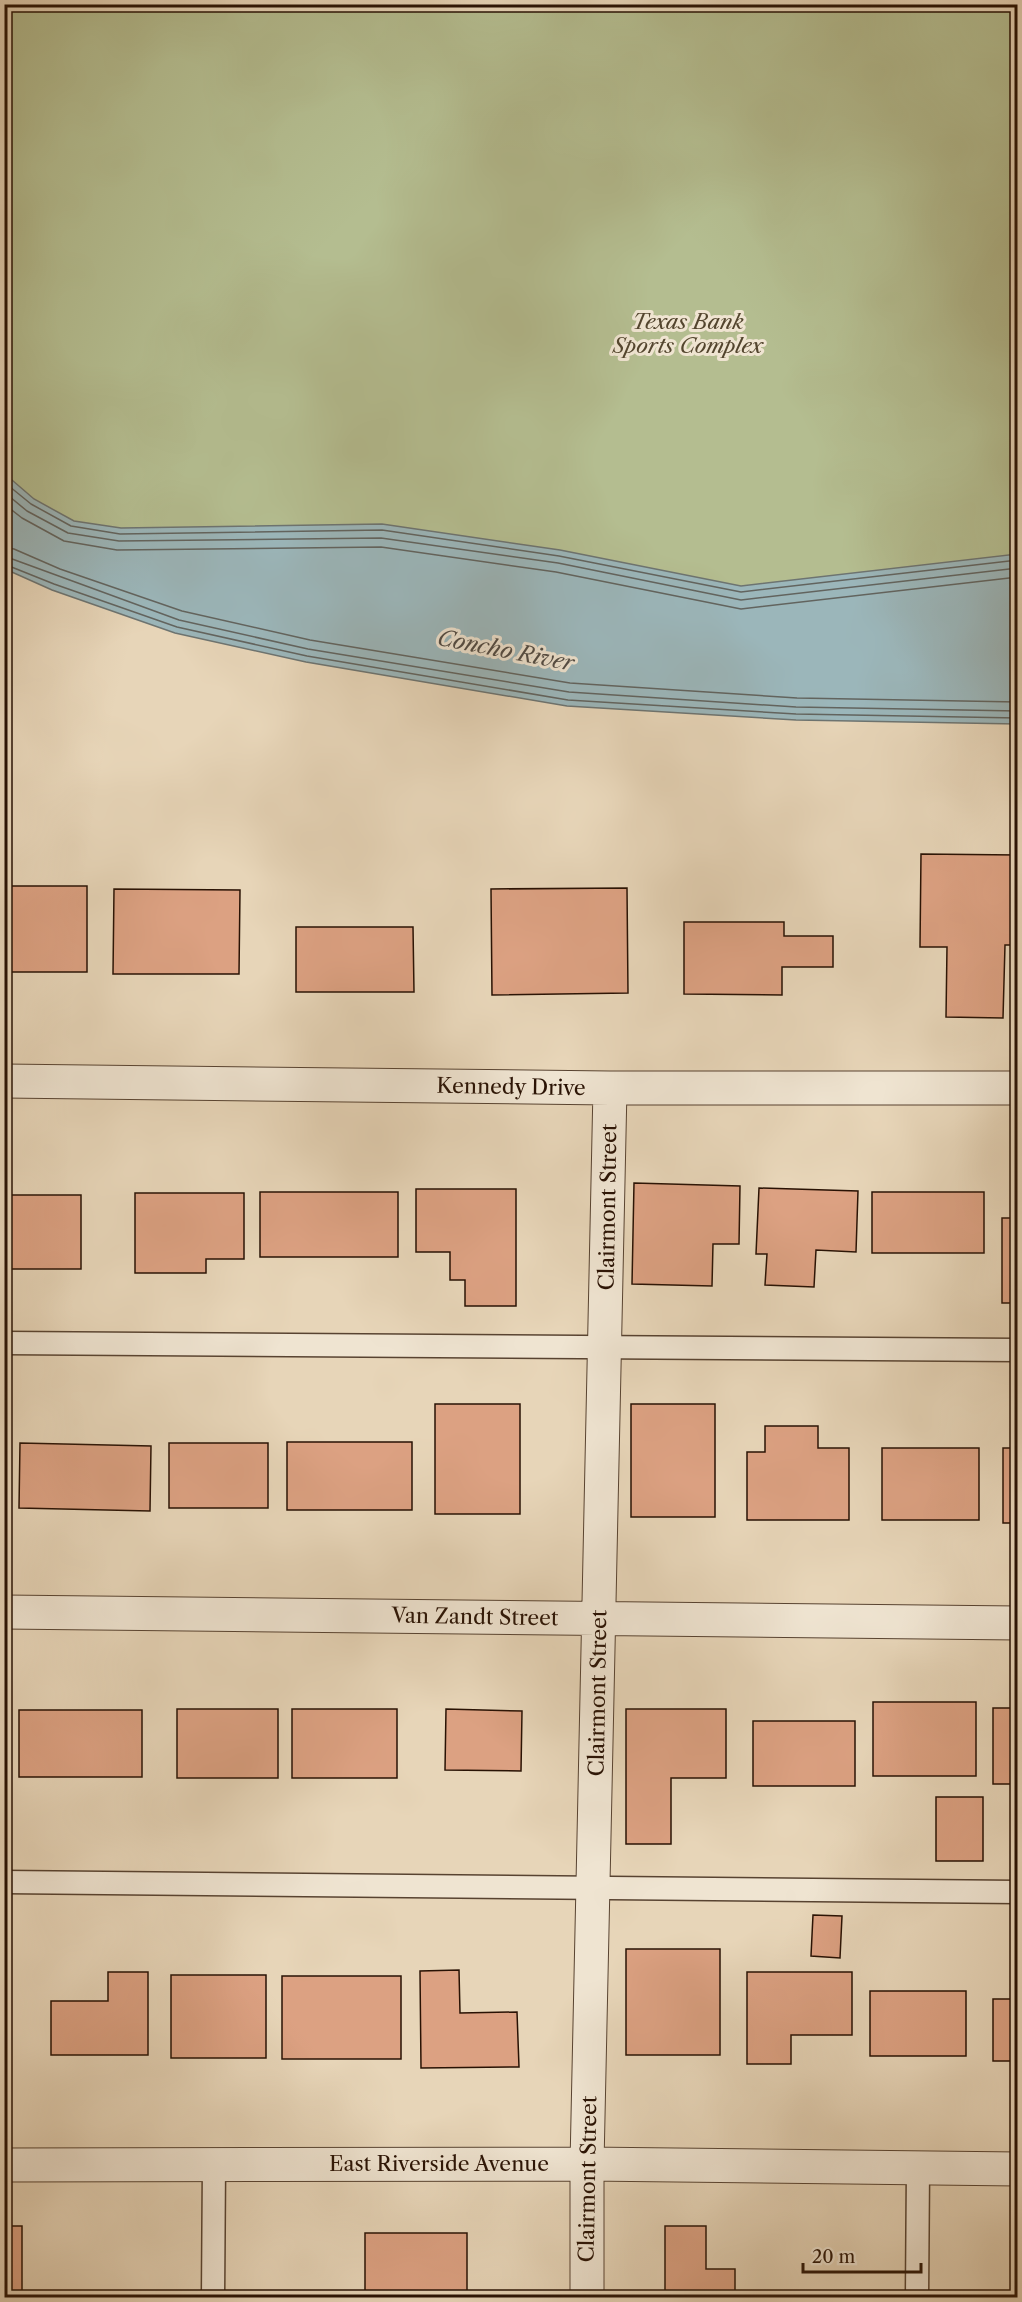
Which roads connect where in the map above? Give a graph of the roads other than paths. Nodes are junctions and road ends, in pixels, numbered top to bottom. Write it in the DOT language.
graph roads {
  1 [pos="4,1081"];
  2 [pos="610,1088"];
  3 [pos="1017,1088"];
  4 [pos="4,1343"];
  5 [pos="605,1347"];
  6 [pos="1017,1350"];
  7 [pos="4,1612"];
  8 [pos="600,1618"];
  9 [pos="1017,1623"];
  10 [pos="4,1882"];
  11 [pos="593,1887"];
  12 [pos="1017,1892"];
  13 [pos="214,2164"];
  14 [pos="587,2164"];
  15 [pos="4,2165"];
  16 [pos="918,2168"];
  17 [pos="1017,2169"];
  18 [pos="213,2298"];
  19 [pos="587,2298"];
  20 [pos="917,2298"];
  1 -- 2 [label="street, Kennedy Drive"];
  2 -- 3 [label="street, Kennedy Drive"];
  2 -- 5 [label="street, Clairmont Street"];
  4 -- 5 [label="lane"];
  5 -- 6 [label="lane"];
  5 -- 8 [label="street, Clairmont Street"];
  7 -- 8 [label="street, Van Zandt Street"];
  8 -- 9 [label="street, Van Zandt Street"];
  8 -- 11 [label="street, Clairmont Street"];
  10 -- 11 [label="lane"];
  11 -- 12 [label="lane"];
  11 -- 14 [label="street, Clairmont Street"];
  13 -- 14 [label="street, East Riverside Avenue"];
  13 -- 15 [label="street, East Riverside Avenue"];
  13 -- 18 [label="lane"];
  14 -- 16 [label="street, East Riverside Avenue"];
  14 -- 19 [label="street, Clairmont Street"];
  16 -- 17 [label="street, East Riverside Avenue"];
  16 -- 20 [label="lane"];
}
